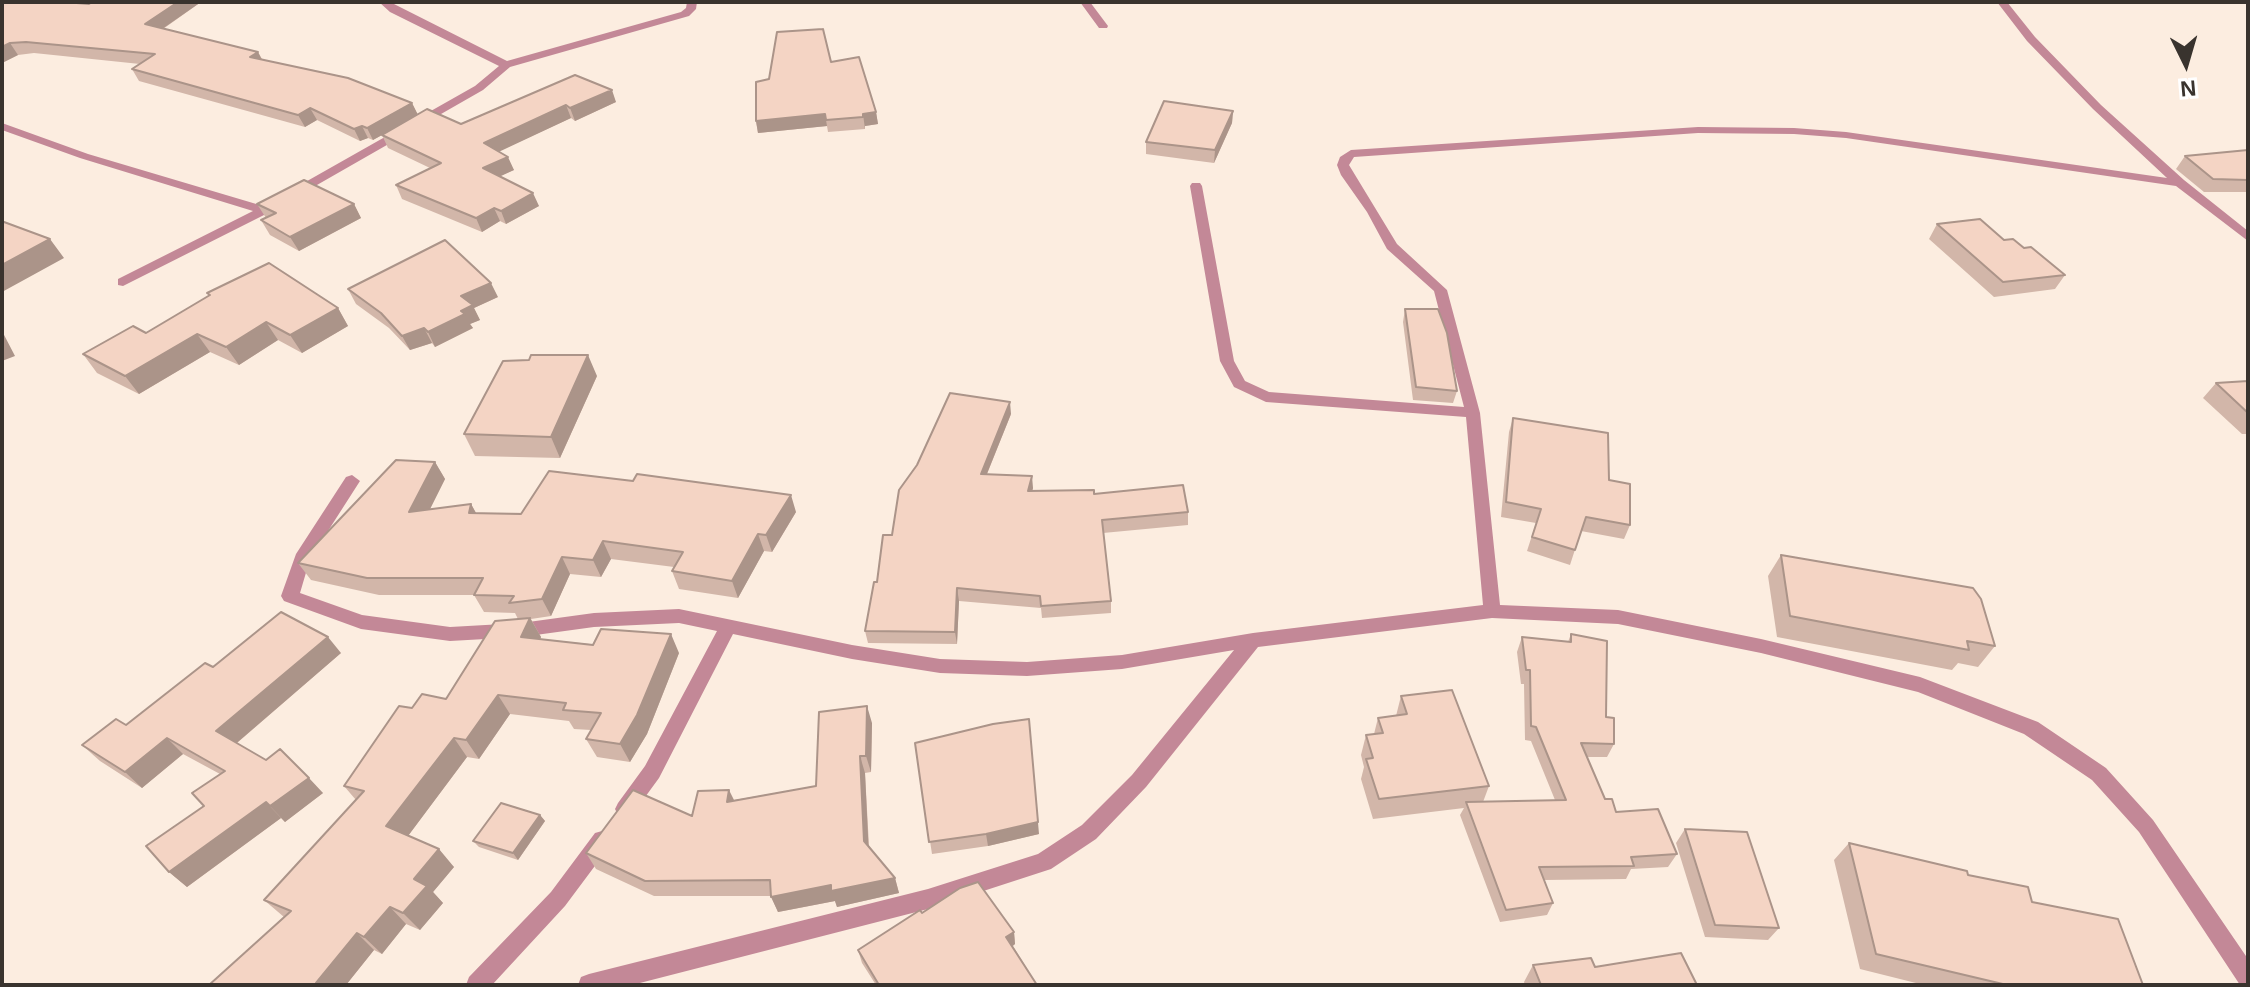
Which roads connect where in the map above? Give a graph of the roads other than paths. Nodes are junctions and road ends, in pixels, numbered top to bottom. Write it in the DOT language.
graph roads {
  1 [pos="384,2"];
  2 [pos="692,2"];
  3 [pos="1085,2"];
  4 [pos="2002,2"];
  5 [pos="1103,26"];
  6 [pos="506,65"];
  7 [pos="2,126"];
  8 [pos="2180,183"];
  9 [pos="1196,186"];
  10 [pos="264,210"];
  11 [pos="2248,237"];
  12 [pos="123,282"];
  13 [pos="1473,413"];
  14 [pos="352,481"];
  15 [pos="1492,611"];
  16 [pos="729,626"];
  17 [pos="1253,640"];
  18 [pos="2248,978"];
  19 [pos="477,985"];
  20 [pos="589,985"];
  1 -- 6 [label="street"];
  2 -- 6 [label="street"];
  3 -- 5 [label="street"];
  4 -- 8 [label="street"];
  6 -- 10 [label="street"];
  7 -- 10 [label="street"];
  8 -- 11 [label="street"];
  8 -- 13 [label="street"];
  9 -- 13 [label="street"];
  10 -- 12 [label="street"];
  13 -- 15 [label="street"];
  14 -- 16 [label="street"];
  15 -- 17 [label="street"];
  15 -- 18 [label="street"];
  16 -- 17 [label="street"];
  16 -- 19 [label="street"];
  17 -- 20 [label="street"];
}
